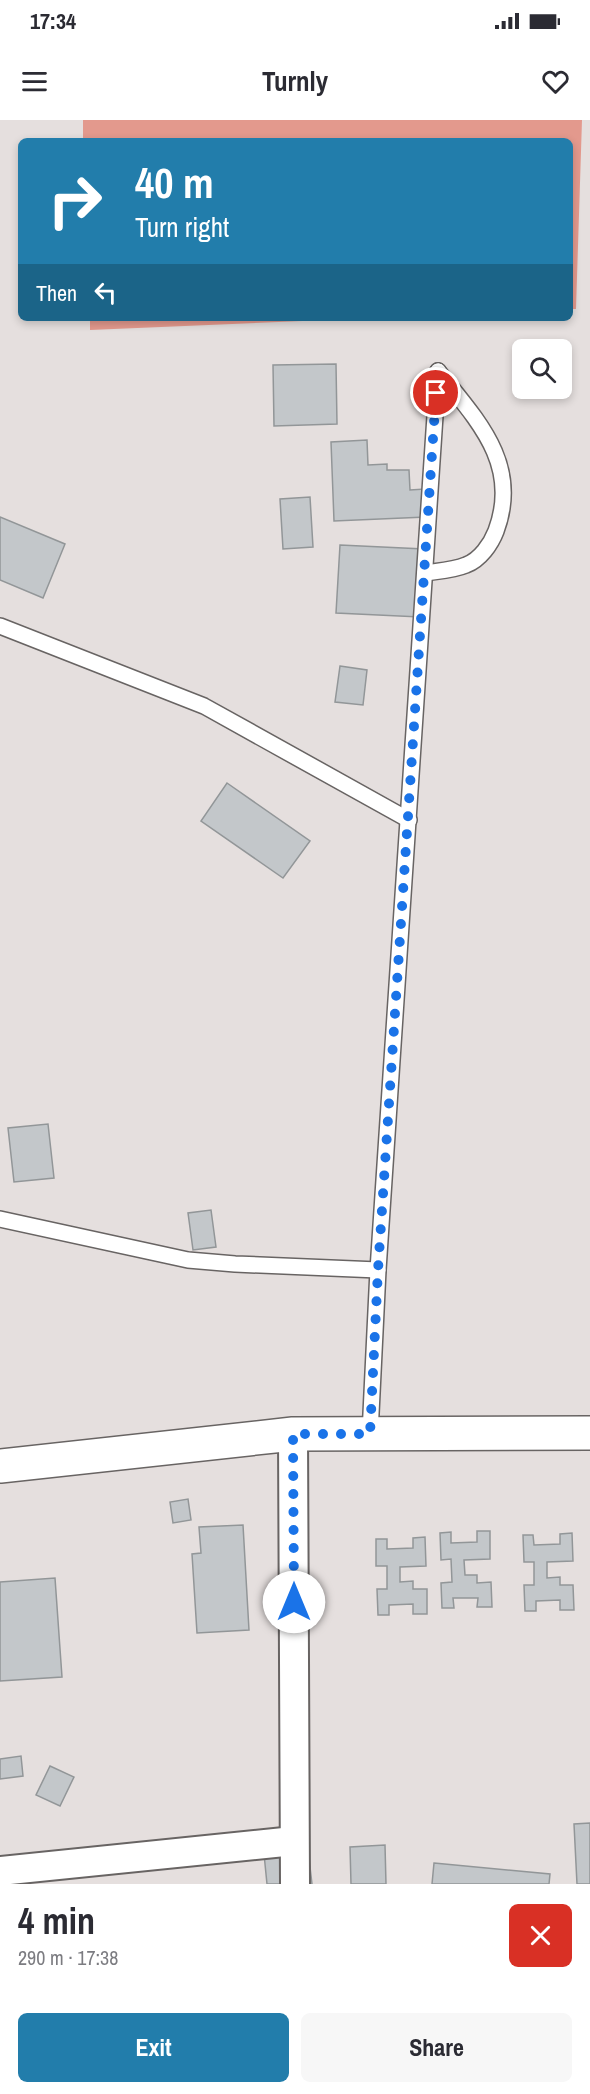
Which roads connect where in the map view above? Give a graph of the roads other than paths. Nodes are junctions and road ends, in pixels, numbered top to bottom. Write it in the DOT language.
graph roads {
  1 [pos="425,573"];
  2 [pos="0,626"];
  3 [pos="409,820"];
  4 [pos="0,1219"];
  5 [pos="378,1270"];
  6 [pos="590,1433"];
  7 [pos="293,1434"];
  8 [pos="370,1434"];
  9 [pos="0,1466"];
  10 [pos="294,1841"];
  11 [pos="0,1871"];
  12 [pos="295,1884"];
  1 -- 1 [label="lane"];
  1 -- 3 [label="lane"];
  2 -- 3 [label="lane"];
  3 -- 5 [label="lane"];
  4 -- 5 [label="lane"];
  5 -- 8 [label="lane"];
  6 -- 8 [label="main road"];
  7 -- 8 [label="main road"];
  7 -- 9 [label="main road"];
  7 -- 10 [label="street"];
  10 -- 11 [label="street"];
  10 -- 12 [label="street"];
}
